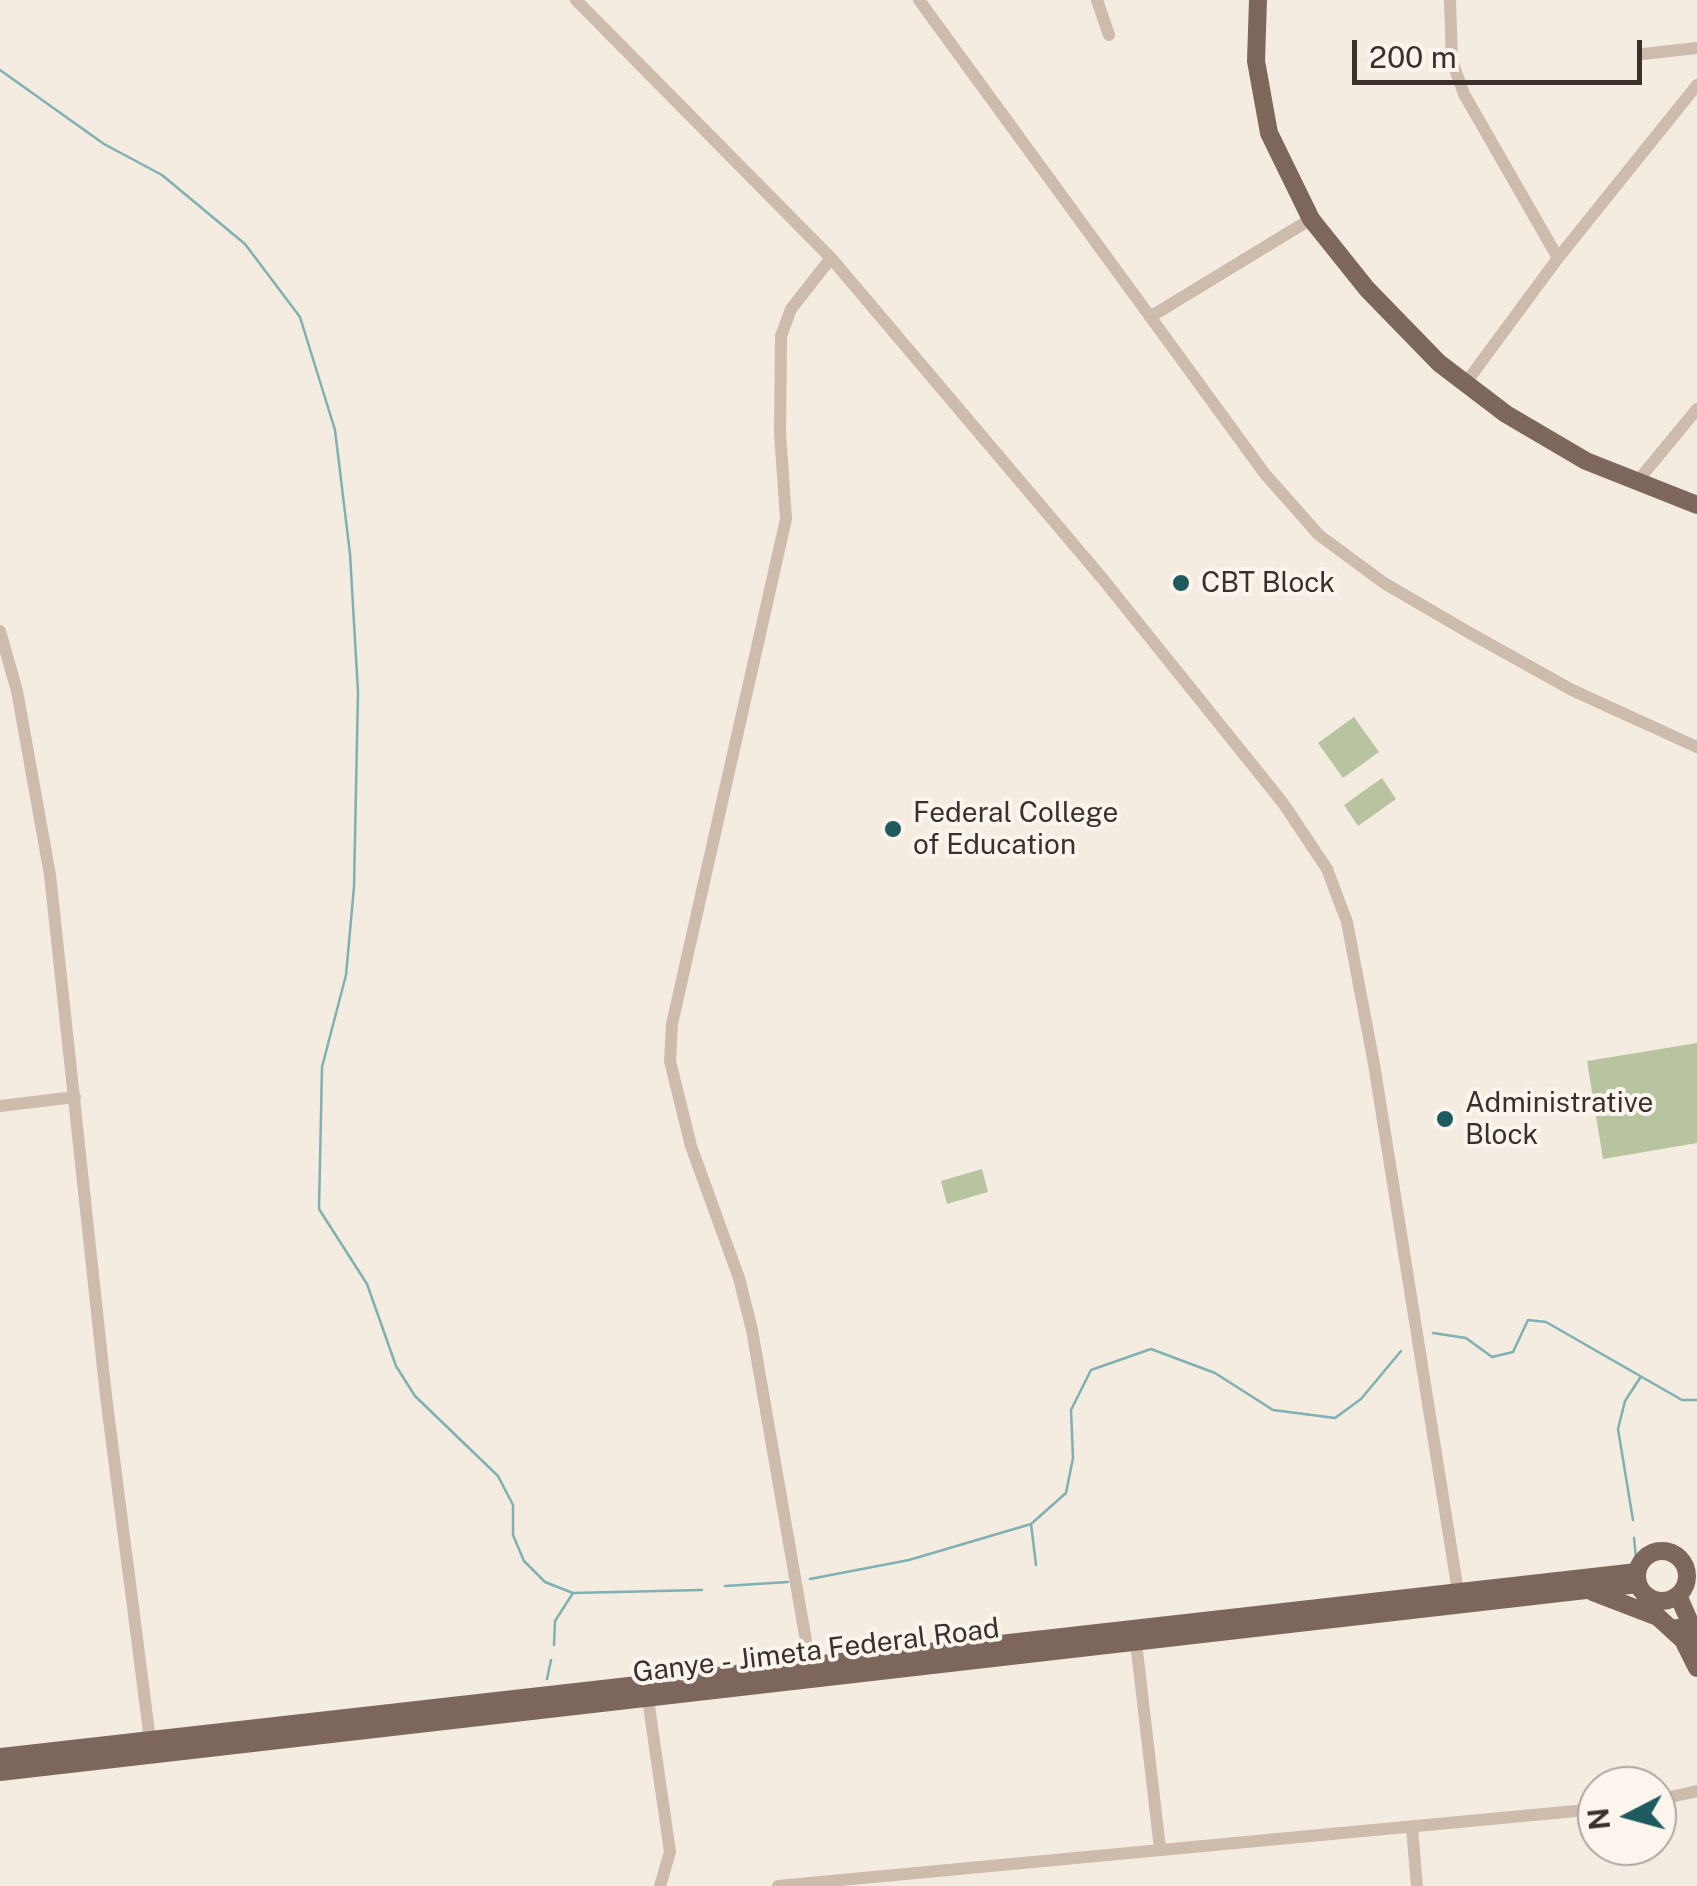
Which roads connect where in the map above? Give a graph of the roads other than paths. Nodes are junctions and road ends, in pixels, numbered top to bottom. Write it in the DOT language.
graph roads {
  1 [pos="576,0"];
  2 [pos="919,0"];
  3 [pos="1097,0"];
  4 [pos="1258,0"];
  5 [pos="1450,0"];
  6 [pos="1110,35"];
  7 [pos="1697,48"];
  8 [pos="1643,54"];
  9 [pos="1697,85"];
  10 [pos="1311,219"];
  11 [pos="831,258"];
  12 [pos="1558,258"];
  13 [pos="1150,317"];
  14 [pos="1465,384"];
  15 [pos="1697,409"];
  16 [pos="1636,483"];
  17 [pos="1697,505"];
  18 [pos="0,631"];
  19 [pos="1697,747"];
  20 [pos="75,1097"];
  21 [pos="0,1106"];
  22 [pos="1638,1578"];
  23 [pos="1684,1579"];
  24 [pos="1588,1590"];
  25 [pos="1459,1598"];
  26 [pos="1689,1639"];
  27 [pos="1136,1642"];
  28 [pos="810,1664"];
  29 [pos="1697,1668"];
  30 [pos="647,1690"];
  31 [pos="260,1735"];
  32 [pos="150,1740"];
  33 [pos="0,1757"];
  34 [pos="0,1772"];
  35 [pos="1577,1811"];
  36 [pos="1412,1828"];
  37 [pos="1160,1850"];
  38 [pos="874,1882"];
  39 [pos="660,1886"];
  40 [pos="778,1886"];
  41 [pos="1417,1886"];
  1 -- 11 [label="street"];
  2 -- 13 [label="street"];
  3 -- 6 [label="street"];
  4 -- 10 [label="main road"];
  5 -- 12 [label="street"];
  7 -- 8 [label="street"];
  9 -- 12 [label="street"];
  10 -- 13 [label="street"];
  10 -- 14 [label="main road"];
  11 -- 25 [label="street"];
  11 -- 28 [label="street"];
  12 -- 14 [label="street"];
  13 -- 19 [label="street"];
  14 -- 16 [label="main road"];
  15 -- 16 [label="street"];
  16 -- 17 [label="main road"];
  18 -- 20 [label="street"];
  20 -- 21 [label="street"];
  20 -- 32 [label="street"];
  22 -- 23 [label="main road"];
  22 -- 23 [label="main road"];
  22 -- 24 [label="main road, Ganye - Jimeta Federal Road"];
  22 -- 25 [label="main road, Ganye - Jimeta Federal Road"];
  23 -- 26 [label="main road"];
  24 -- 25 [label="main road, Ganye - Jimeta Federal Road"];
  24 -- 26 [label="main road"];
  25 -- 27 [label="main road, Ganye - Jimeta Federal Road"];
  25 -- 28 [label="main road, Ganye - Jimeta Federal Road"];
  26 -- 29 [label="main road"];
  27 -- 30 [label="main road, Ganye - Jimeta Federal Road"];
  27 -- 37 [label="street"];
  28 -- 30 [label="main road, Ganye - Jimeta Federal Road"];
  30 -- 31 [label="main road, Ganye - Jimeta Federal Road"];
  30 -- 39 [label="street"];
  31 -- 32 [label="main road, Ganye - Jimeta Federal Road"];
  31 -- 34 [label="main road, Ganye - Jimeta Federal Road"];
  32 -- 33 [label="main road, Ganye - Jimeta Federal Road"];
  35 -- 36 [label="street"];
  36 -- 37 [label="street"];
  36 -- 41 [label="street"];
  37 -- 38 [label="street"];
  38 -- 40 [label="street"];
}
